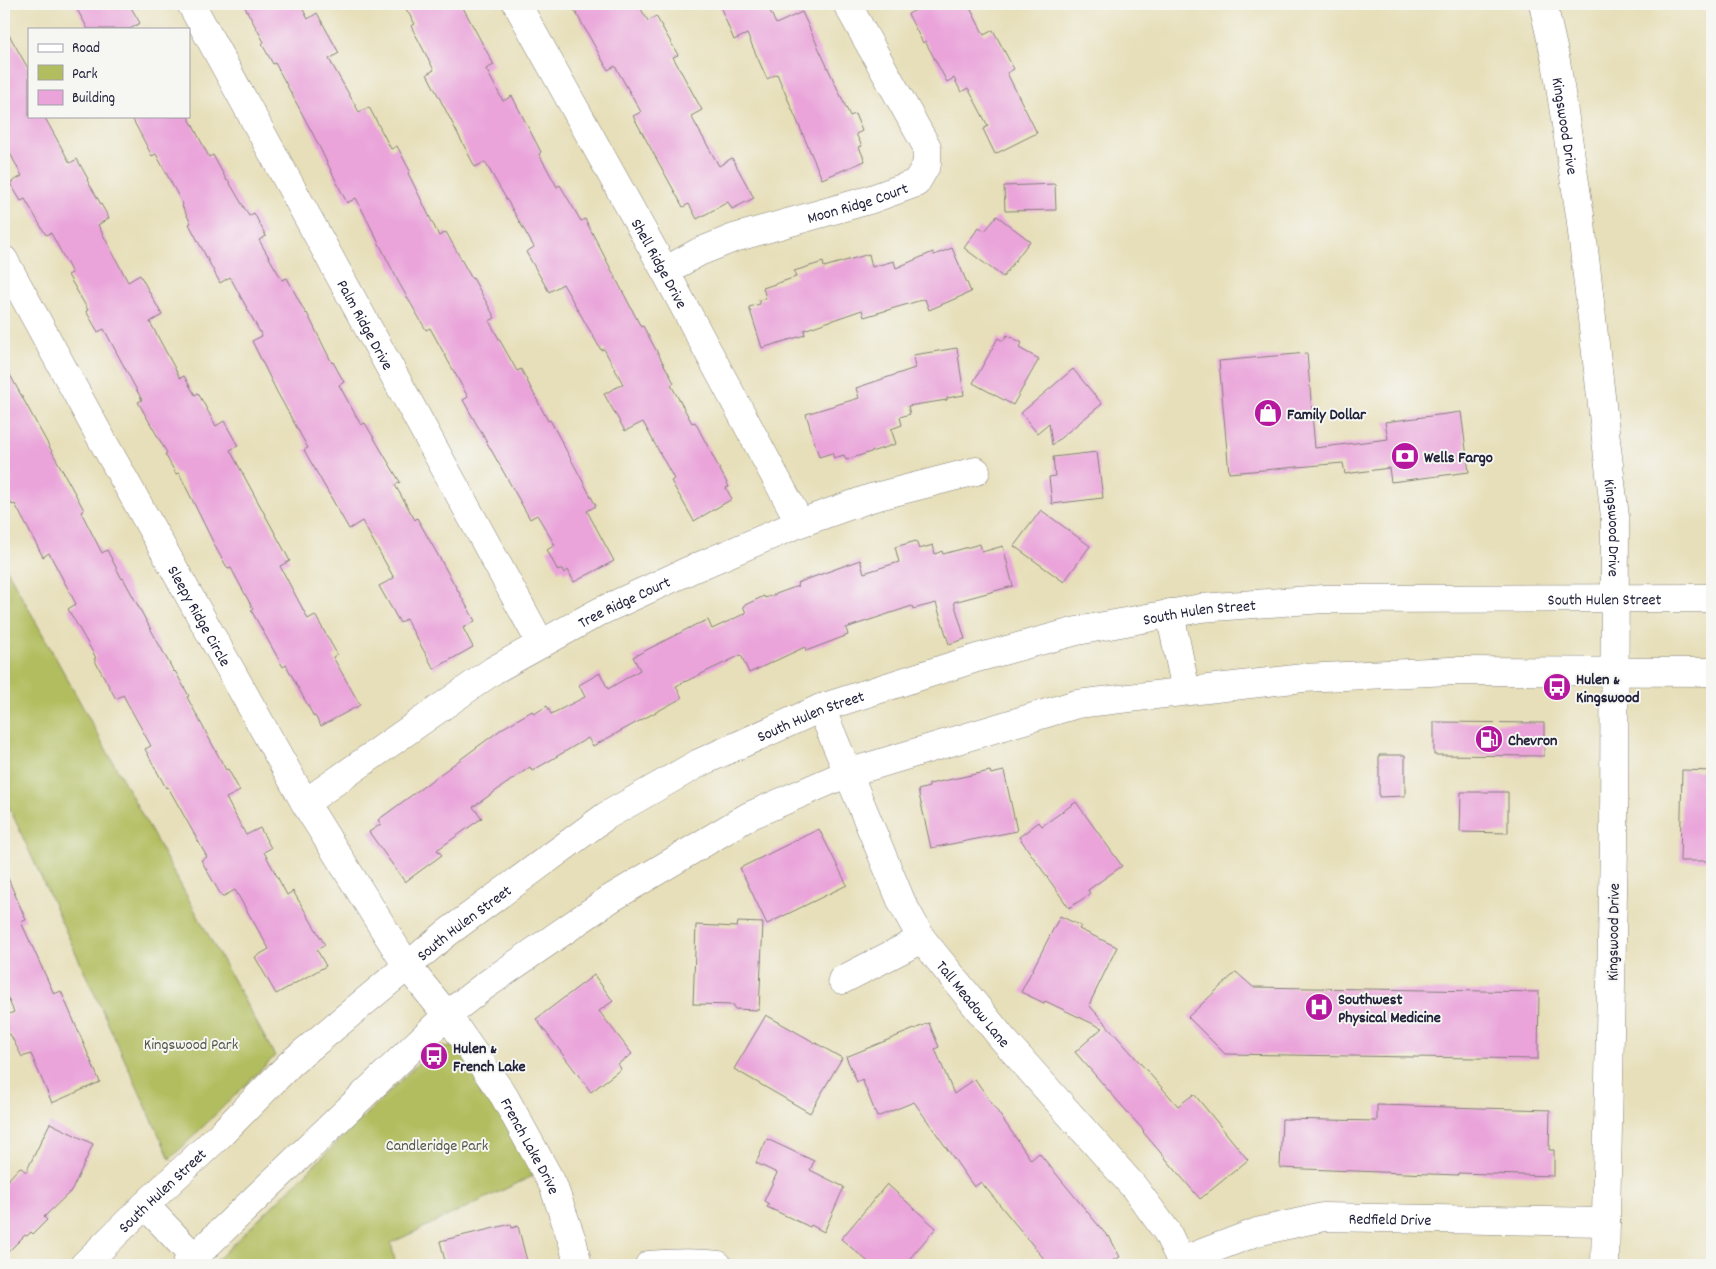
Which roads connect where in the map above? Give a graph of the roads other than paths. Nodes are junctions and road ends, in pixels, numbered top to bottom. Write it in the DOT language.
graph roads {
  1 [pos="191,4"];
  2 [pos="517,4"];
  3 [pos="847,4"];
  4 [pos="1543,4"];
  5 [pos="4,260"];
  6 [pos="665,270"];
  7 [pos="976,471"];
  8 [pos="800,524"];
  9 [pos="1614,598"];
  10 [pos="1712,598"];
  11 [pos="1170,613"];
  12 [pos="541,644"];
  13 [pos="1614,672"];
  14 [pos="1712,672"];
  15 [pos="1186,691"];
  16 [pos="821,708"];
  17 [pos="848,773"];
  18 [pos="305,803"];
  19 [pos="922,939"];
  20 [pos="407,966"];
  21 [pos="842,980"];
  22 [pos="447,1015"];
  23 [pos="145,1205"];
  24 [pos="1606,1222"];
  25 [pos="190,1261"];
  26 [pos="1182,1263"];
  27 [pos="84,1265"];
  28 [pos="578,1265"];
  29 [pos="649,1265"];
  30 [pos="718,1265"];
  31 [pos="1605,1265"];
  1 -- 12 [label="street, Palm Ridge Drive"];
  2 -- 6 [label="street, Shell Ridge Drive"];
  3 -- 6 [label="street, Moon Ridge Court"];
  4 -- 9 [label="street, Kingswood Drive"];
  5 -- 18 [label="street, Sleepy Ridge Circle"];
  6 -- 8 [label="street, Shell Ridge Drive"];
  7 -- 8 [label="street, Tree Ridge Court"];
  8 -- 12 [label="street, Tree Ridge Court"];
  9 -- 10 [label="street, South Hulen Street"];
  9 -- 11 [label="street, South Hulen Street"];
  9 -- 13 [label="street, Kingswood Drive"];
  11 -- 15 [label="street"];
  11 -- 16 [label="street, South Hulen Street"];
  12 -- 18 [label="street, Tree Ridge Court"];
  13 -- 14 [label="street"];
  13 -- 15 [label="street"];
  13 -- 24 [label="street, Kingswood Drive"];
  15 -- 17 [label="street"];
  16 -- 17 [label="street, Tall Meadow Lane"];
  16 -- 20 [label="street, South Hulen Street"];
  17 -- 19 [label="street, Tall Meadow Lane"];
  17 -- 22 [label="street"];
  18 -- 20 [label="street, Sleepy Ridge Circle"];
  19 -- 21 [label="street"];
  19 -- 26 [label="street, Tall Meadow Lane"];
  20 -- 22 [label="street, French Lake Drive"];
  20 -- 23 [label="street, South Hulen Street"];
  22 -- 25 [label="street"];
  22 -- 28 [label="street, French Lake Drive"];
  23 -- 25 [label="street"];
  23 -- 27 [label="street, South Hulen Street"];
  24 -- 26 [label="street, Redfield Drive"];
  24 -- 31 [label="street, Kingswood Drive"];
  29 -- 30 [label="street"];
}
